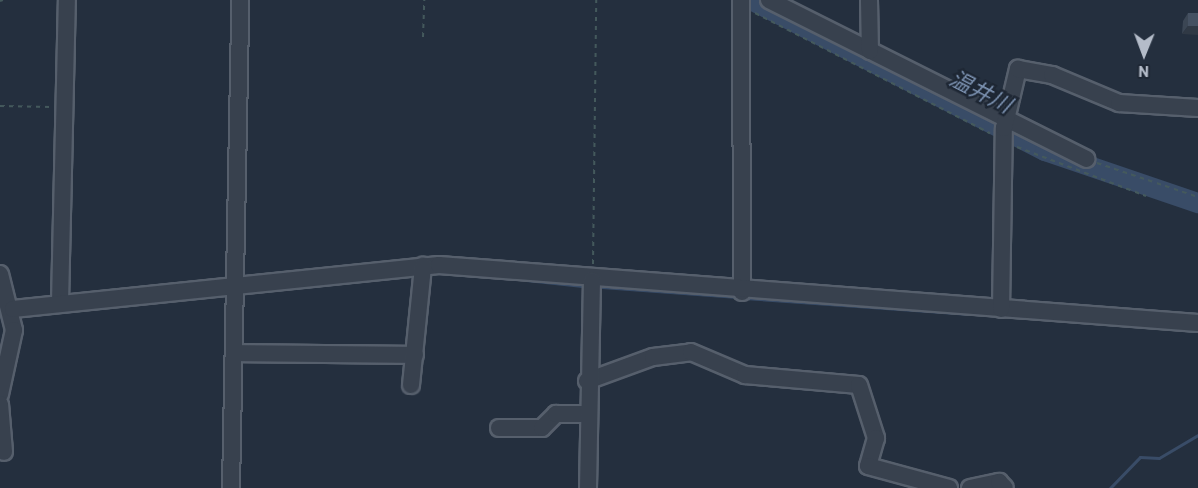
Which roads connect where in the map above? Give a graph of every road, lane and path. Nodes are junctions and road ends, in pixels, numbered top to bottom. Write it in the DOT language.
graph roads {
  1 [pos="67,0"];
  2 [pos="240,0"];
  3 [pos="424,0"];
  4 [pos="596,0"];
  5 [pos="769,0"];
  6 [pos="869,0"];
  7 [pos="741,3"];
  8 [pos="423,37"];
  9 [pos="870,51"];
  10 [pos="0,106"];
  11 [pos="65,108"];
  12 [pos="1198,108"];
  13 [pos="1004,120"];
  14 [pos="1004,140"];
  15 [pos="1086,159"];
  16 [pos="1146,196"];
  17 [pos="1198,197"];
  18 [pos="423,266"];
  19 [pos="0,274"];
  20 [pos="592,280"];
  21 [pos="236,285"];
  22 [pos="742,292"];
  23 [pos="60,303"];
  24 [pos="13,309"];
  25 [pos="1001,309"];
  26 [pos="1198,323"];
  27 [pos="234,353"];
  28 [pos="415,355"];
  29 [pos="587,381"];
  30 [pos="411,385"];
  31 [pos="0,394"];
  32 [pos="0,404"];
  33 [pos="587,414"];
  34 [pos="499,428"];
  35 [pos="3,452"];
  36 [pos="231,488"];
  37 [pos="588,488"];
  38 [pos="949,488"];
  39 [pos="970,488"];
  40 [pos="1005,488"];
  1 -- 11 [label="street"];
  2 -- 21 [label="street"];
  3 -- 8 [label="path"];
  4 -- 20 [label="path"];
  5 -- 9 [label="street"];
  6 -- 9 [label="street"];
  7 -- 14 [label="path"];
  7 -- 22 [label="street"];
  9 -- 13 [label="street"];
  10 -- 11 [label="path"];
  11 -- 23 [label="street"];
  12 -- 13 [label="street"];
  13 -- 14 [label="street"];
  13 -- 15 [label="street"];
  14 -- 16 [label="path"];
  14 -- 25 [label="street"];
  15 -- 17 [label="path"];
  18 -- 20 [label="street"];
  18 -- 21 [label="street"];
  18 -- 28 [label="street"];
  19 -- 24 [label="street"];
  20 -- 22 [label="street"];
  20 -- 29 [label="street"];
  21 -- 23 [label="street"];
  21 -- 27 [label="street"];
  22 -- 25 [label="street"];
  23 -- 24 [label="street"];
  24 -- 31 [label="street"];
  25 -- 26 [label="street"];
  27 -- 28 [label="street"];
  27 -- 36 [label="street"];
  28 -- 30 [label="street"];
  29 -- 33 [label="street"];
  29 -- 38 [label="street"];
  32 -- 35 [label="street"];
  33 -- 34 [label="street"];
  33 -- 37 [label="street"];
  39 -- 40 [label="street"];
}
